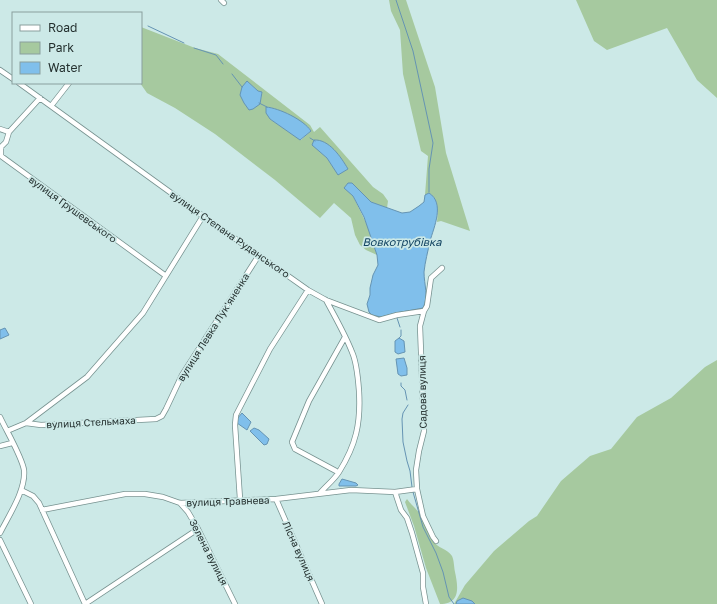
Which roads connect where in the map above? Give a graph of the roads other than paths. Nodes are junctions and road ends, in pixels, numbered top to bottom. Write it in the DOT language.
graph roads {
  1 [pos="0,70"];
  2 [pos="12,78"];
  3 [pos="20,84"];
  4 [pos="68,84"];
  5 [pos="40,98"];
  6 [pos="52,106"];
  7 [pos="0,129"];
  8 [pos="9,132"];
  9 [pos="204,216"];
  10 [pos="259,255"];
  11 [pos="442,268"];
  12 [pos="166,276"];
  13 [pos="308,290"];
  14 [pos="326,300"];
  15 [pos="424,311"];
  16 [pos="345,337"];
  17 [pos="0,417"];
  18 [pos="156,419"];
  19 [pos="26,423"];
  20 [pos="7,431"];
  21 [pos="12,443"];
  22 [pos="0,446"];
  23 [pos="338,473"];
  24 [pos="417,489"];
  25 [pos="21,490"];
  26 [pos="395,492"];
  27 [pos="320,493"];
  28 [pos="240,499"];
  29 [pos="276,499"];
  30 [pos="180,503"];
  31 [pos="42,510"];
  32 [pos="198,529"];
  33 [pos="0,533"];
  34 [pos="0,540"];
  35 [pos="436,541"];
  36 [pos="31,604"];
  37 [pos="235,604"];
  38 [pos="322,604"];
  39 [pos="426,604"];
  1 -- 2 [label="street"];
  3 -- 5 [label="street, вулиця Степана Руданського"];
  4 -- 6 [label="street"];
  5 -- 6 [label="street, вулиця Степана Руданського"];
  5 -- 8 [label="street, вулиця Грушевського"];
  6 -- 9 [label="street, вулиця Степана Руданського"];
  7 -- 8 [label="street"];
  8 -- 12 [label="street, вулиця Грушевського"];
  9 -- 10 [label="street, вулиця Степана Руданського"];
  9 -- 12 [label="street"];
  10 -- 13 [label="street, вулиця Степана Руданського"];
  10 -- 18 [label="street, вулиця Левка Лук'яненка"];
  11 -- 15 [label="street, Садова вулиця"];
  12 -- 19 [label="street"];
  13 -- 14 [label="street, вулиця Степана Руданського"];
  13 -- 28 [label="street"];
  14 -- 15 [label="street, вулиця Степана Руданського"];
  14 -- 16 [label="street"];
  15 -- 24 [label="street, Садова вулиця"];
  16 -- 23 [label="street"];
  16 -- 23 [label="street"];
  17 -- 20 [label="street"];
  18 -- 19 [label="street, вулиця Стельмаха"];
  19 -- 20 [label="street"];
  20 -- 21 [label="street"];
  21 -- 22 [label="street"];
  21 -- 25 [label="street"];
  23 -- 27 [label="street"];
  24 -- 26 [label="street, вулиця Травнева"];
  24 -- 35 [label="street, Садова вулиця"];
  25 -- 31 [label="street"];
  25 -- 33 [label="street"];
  26 -- 27 [label="street, вулиця Травнева"];
  26 -- 39 [label="street"];
  27 -- 29 [label="street, вулиця Травнева"];
  28 -- 29 [label="street, вулиця Травнева"];
  28 -- 30 [label="street, вулиця Травнева"];
  29 -- 38 [label="street, Лісна вулиця"];
  30 -- 31 [label="street, вулиця Травнева"];
  30 -- 32 [label="street, Зелена вулиця"];
  31 -- 32 [label="street"];
  32 -- 37 [label="street, Зелена вулиця"];
  34 -- 36 [label="street"];
}
